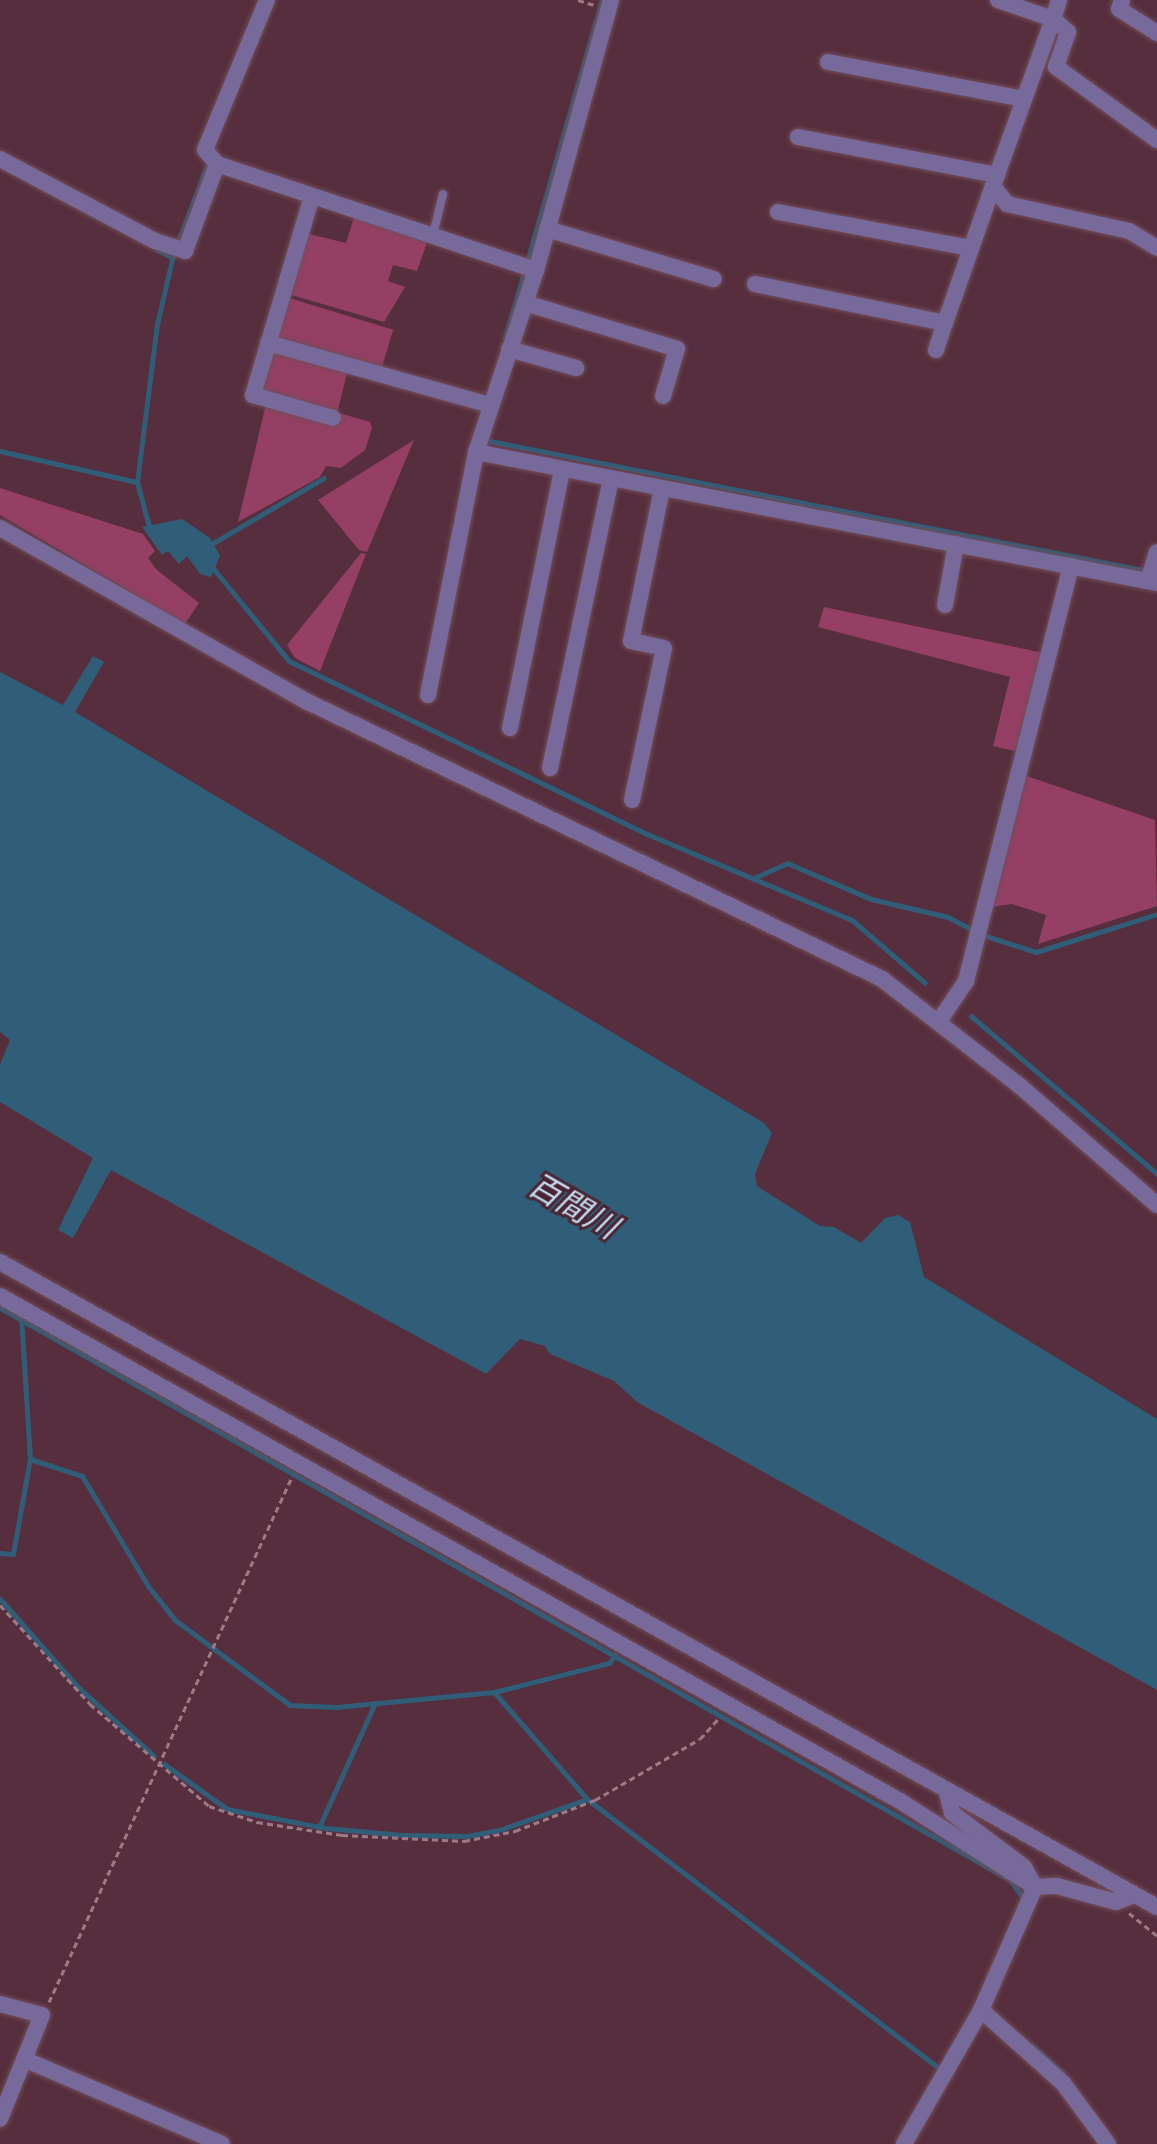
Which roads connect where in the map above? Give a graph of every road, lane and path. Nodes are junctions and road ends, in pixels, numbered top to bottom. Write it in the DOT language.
graph roads {
  1 [pos="267,0"];
  2 [pos="578,0"];
  3 [pos="998,0"];
  4 [pos="1059,0"];
  5 [pos="1122,0"];
  6 [pos="605,3"];
  7 [pos="1053,19"];
  8 [pos="1157,33"];
  9 [pos="828,62"];
  10 [pos="1024,99"];
  11 [pos="798,137"];
  12 [pos="1157,140"];
  13 [pos="0,159"];
  14 [pos="213,159"];
  15 [pos="995,181"];
  16 [pos="443,194"];
  17 [pos="312,196"];
  18 [pos="778,212"];
  19 [pos="547,229"];
  20 [pos="433,236"];
  21 [pos="971,248"];
  22 [pos="1157,248"];
  23 [pos="530,269"];
  24 [pos="714,279"];
  25 [pos="755,284"];
  26 [pos="525,303"];
  27 [pos="945,323"];
  28 [pos="268,343"];
  29 [pos="509,349"];
  30 [pos="936,350"];
  31 [pos="576,368"];
  32 [pos="663,396"];
  33 [pos="486,404"];
  34 [pos="333,418"];
  35 [pos="476,452"];
  36 [pos="562,469"];
  37 [pos="611,478"];
  38 [pos="662,488"];
  39 [pos="0,528"];
  40 [pos="956,544"];
  41 [pos="1071,566"];
  42 [pos="1152,571"];
  43 [pos="945,605"];
  44 [pos="428,695"];
  45 [pos="510,728"];
  46 [pos="550,768"];
  47 [pos="632,800"];
  48 [pos="940,1020"];
  49 [pos="1157,1205"];
  50 [pos="0,1262"];
  51 [pos="0,1296"];
  52 [pos="291,1478"];
  53 [pos="0,1605"];
  54 [pos="719,1718"];
  55 [pos="155,1764"];
  56 [pos="947,1793"];
  57 [pos="1133,1895"];
  58 [pos="1032,1900"];
  59 [pos="1116,1902"];
  60 [pos="1157,1907"];
  61 [pos="1157,1936"];
  62 [pos="0,2004"];
  63 [pos="46,2009"];
  64 [pos="981,2010"];
  65 [pos="26,2060"];
  66 [pos="0,2119"];
  67 [pos="222,2144"];
  68 [pos="904,2144"];
  69 [pos="1108,2144"];
  1 -- 14 [label="street"];
  2 -- 6 [label="path"];
  3 -- 7 [label="street"];
  4 -- 7 [label="street"];
  5 -- 8 [label="street"];
  6 -- 19 [label="street"];
  7 -- 10 [label="street"];
  7 -- 12 [label="street"];
  9 -- 10 [label="street"];
  10 -- 15 [label="street"];
  11 -- 15 [label="street"];
  13 -- 14 [label="street"];
  14 -- 17 [label="street"];
  15 -- 21 [label="street"];
  15 -- 22 [label="street"];
  16 -- 20 [label="lane"];
  17 -- 20 [label="street"];
  17 -- 28 [label="street"];
  18 -- 21 [label="street"];
  19 -- 23 [label="street"];
  19 -- 24 [label="street"];
  20 -- 23 [label="street"];
  21 -- 27 [label="street"];
  23 -- 26 [label="street"];
  25 -- 27 [label="street"];
  26 -- 29 [label="street"];
  26 -- 32 [label="street"];
  27 -- 30 [label="street"];
  28 -- 33 [label="street"];
  28 -- 34 [label="street"];
  29 -- 31 [label="street"];
  29 -- 33 [label="street"];
  33 -- 35 [label="street"];
  35 -- 36 [label="street"];
  35 -- 44 [label="street"];
  36 -- 37 [label="street"];
  36 -- 45 [label="street"];
  37 -- 38 [label="street"];
  37 -- 46 [label="street"];
  38 -- 40 [label="street"];
  38 -- 47 [label="street"];
  39 -- 48 [label="street"];
  40 -- 41 [label="street"];
  40 -- 43 [label="street"];
  41 -- 42 [label="street"];
  41 -- 48 [label="street"];
  48 -- 49 [label="street"];
  50 -- 56 [label="street"];
  51 -- 58 [label="street"];
  52 -- 55 [label="path"];
  53 -- 55 [label="path"];
  54 -- 55 [label="path"];
  55 -- 63 [label="path"];
  56 -- 57 [label="street"];
  56 -- 58 [label="street"];
  57 -- 59 [label="street"];
  57 -- 60 [label="street"];
  58 -- 59 [label="street"];
  58 -- 64 [label="street"];
  59 -- 61 [label="path"];
  62 -- 65 [label="street"];
  64 -- 68 [label="street"];
  64 -- 69 [label="street"];
  65 -- 66 [label="street"];
  65 -- 67 [label="street"];
}
